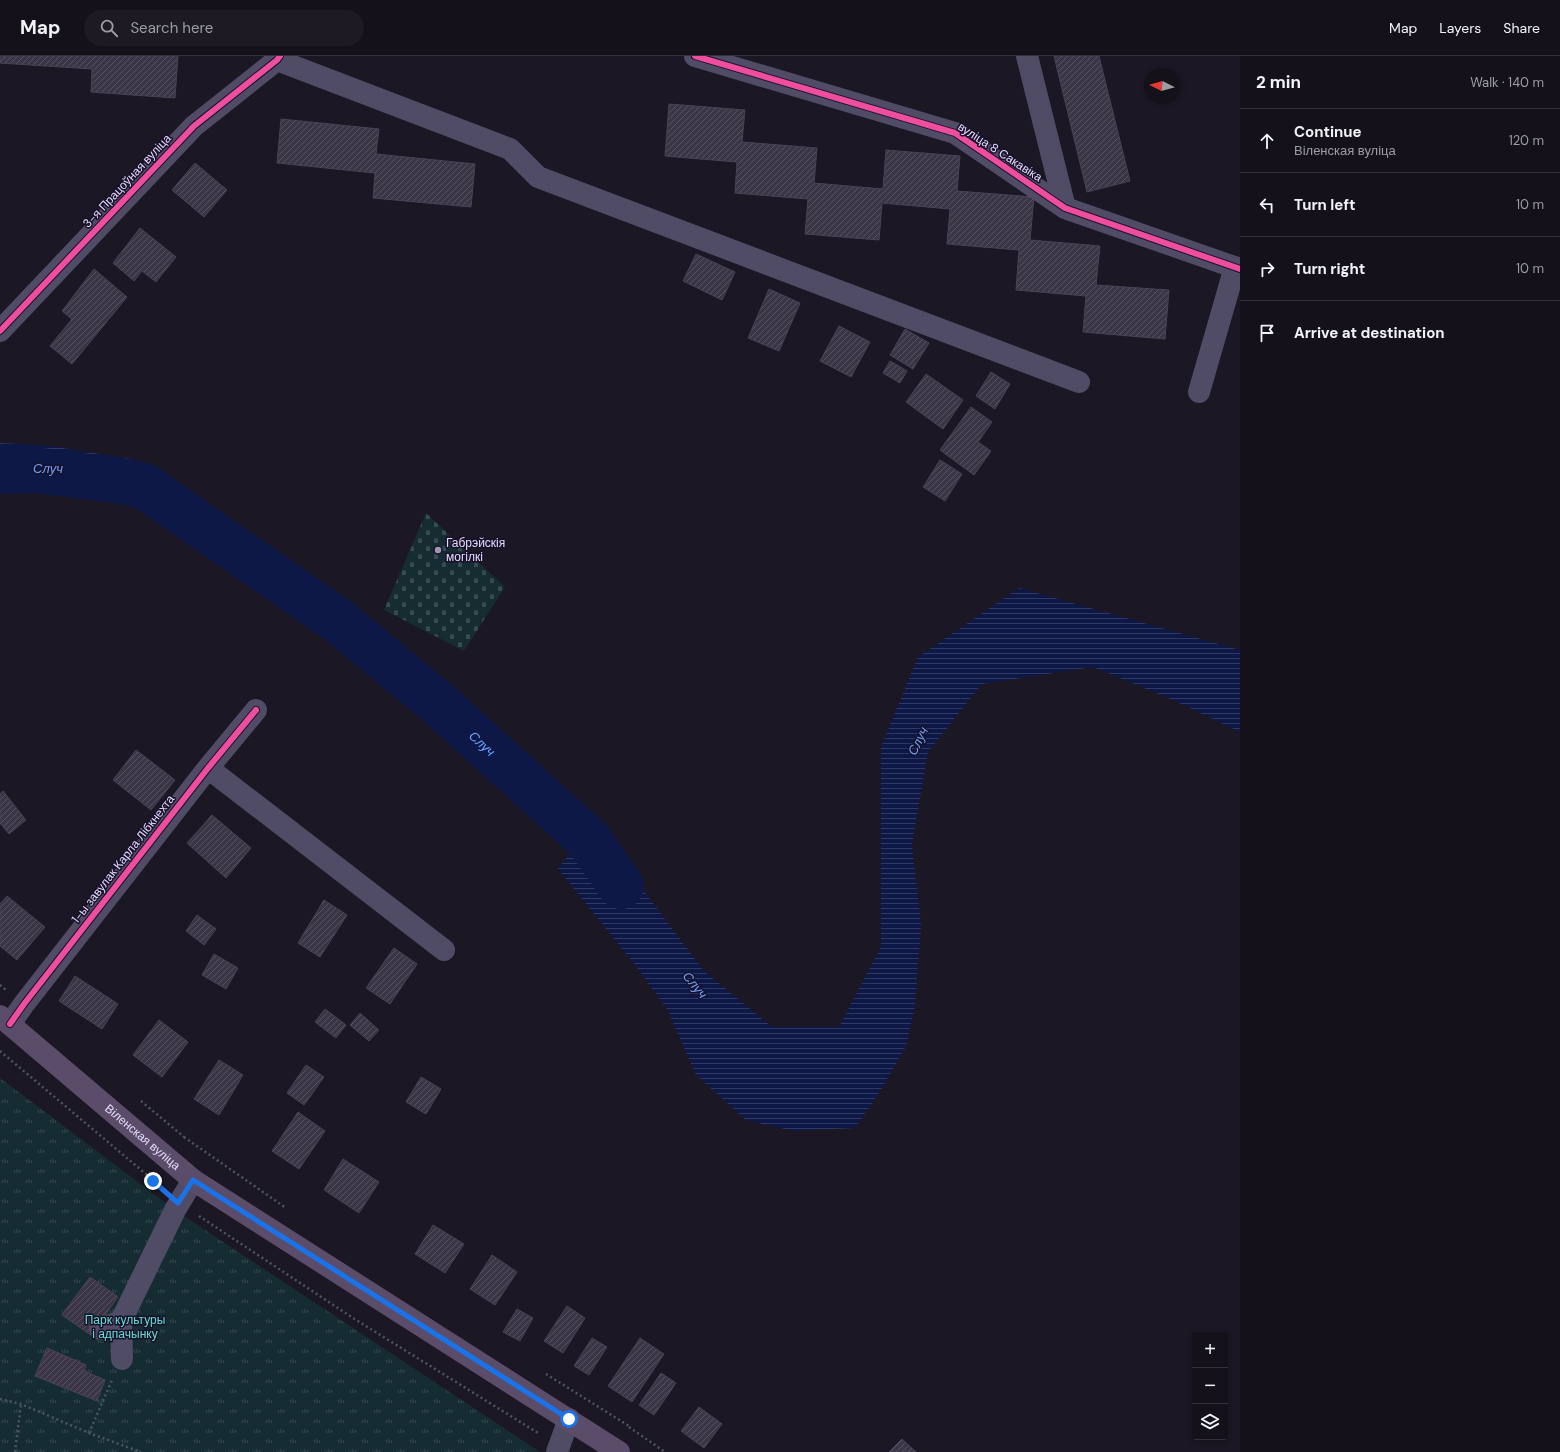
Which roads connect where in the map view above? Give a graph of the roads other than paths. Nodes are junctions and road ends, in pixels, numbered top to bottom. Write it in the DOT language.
graph roads {
  1 [pos="695,56"];
  2 [pos="1027,56"];
  3 [pos="278,58"];
  4 [pos="1065,208"];
  5 [pos="1237,268"];
  6 [pos="0,331"];
  7 [pos="1079,382"];
  8 [pos="1199,392"];
  9 [pos="256,710"];
  10 [pos="208,768"];
  11 [pos="444,950"];
  12 [pos="5,1020"];
  13 [pos="193,1180"];
  14 [pos="121,1321"];
  15 [pos="100,1329"];
  16 [pos="122,1359"];
  17 [pos="569,1419"];
  18 [pos="558,1449"];
  19 [pos="619,1452"];
  1 -- 4 [label="street, вуліца 8 Сакавіка"];
  2 -- 4 [label="street"];
  3 -- 6 [label="street, 3-я Працоўная вуліца"];
  3 -- 7 [label="street"];
  4 -- 5 [label="street, вуліца 8 Сакавіка"];
  5 -- 8 [label="street"];
  9 -- 10 [label="street, 1-ы завулак Карла Лібкнехта"];
  10 -- 11 [label="street"];
  10 -- 12 [label="street, 1-ы завулак Карла Лібкнехта"];
  12 -- 13 [label="main road, Віленская вуліца"];
  13 -- 14 [label="street"];
  13 -- 17 [label="main road, Віленская вуліца"];
  14 -- 15 [label="street"];
  14 -- 16 [label="street"];
  17 -- 18 [label="street"];
  17 -- 19 [label="main road, Віленская вуліца"];
}
